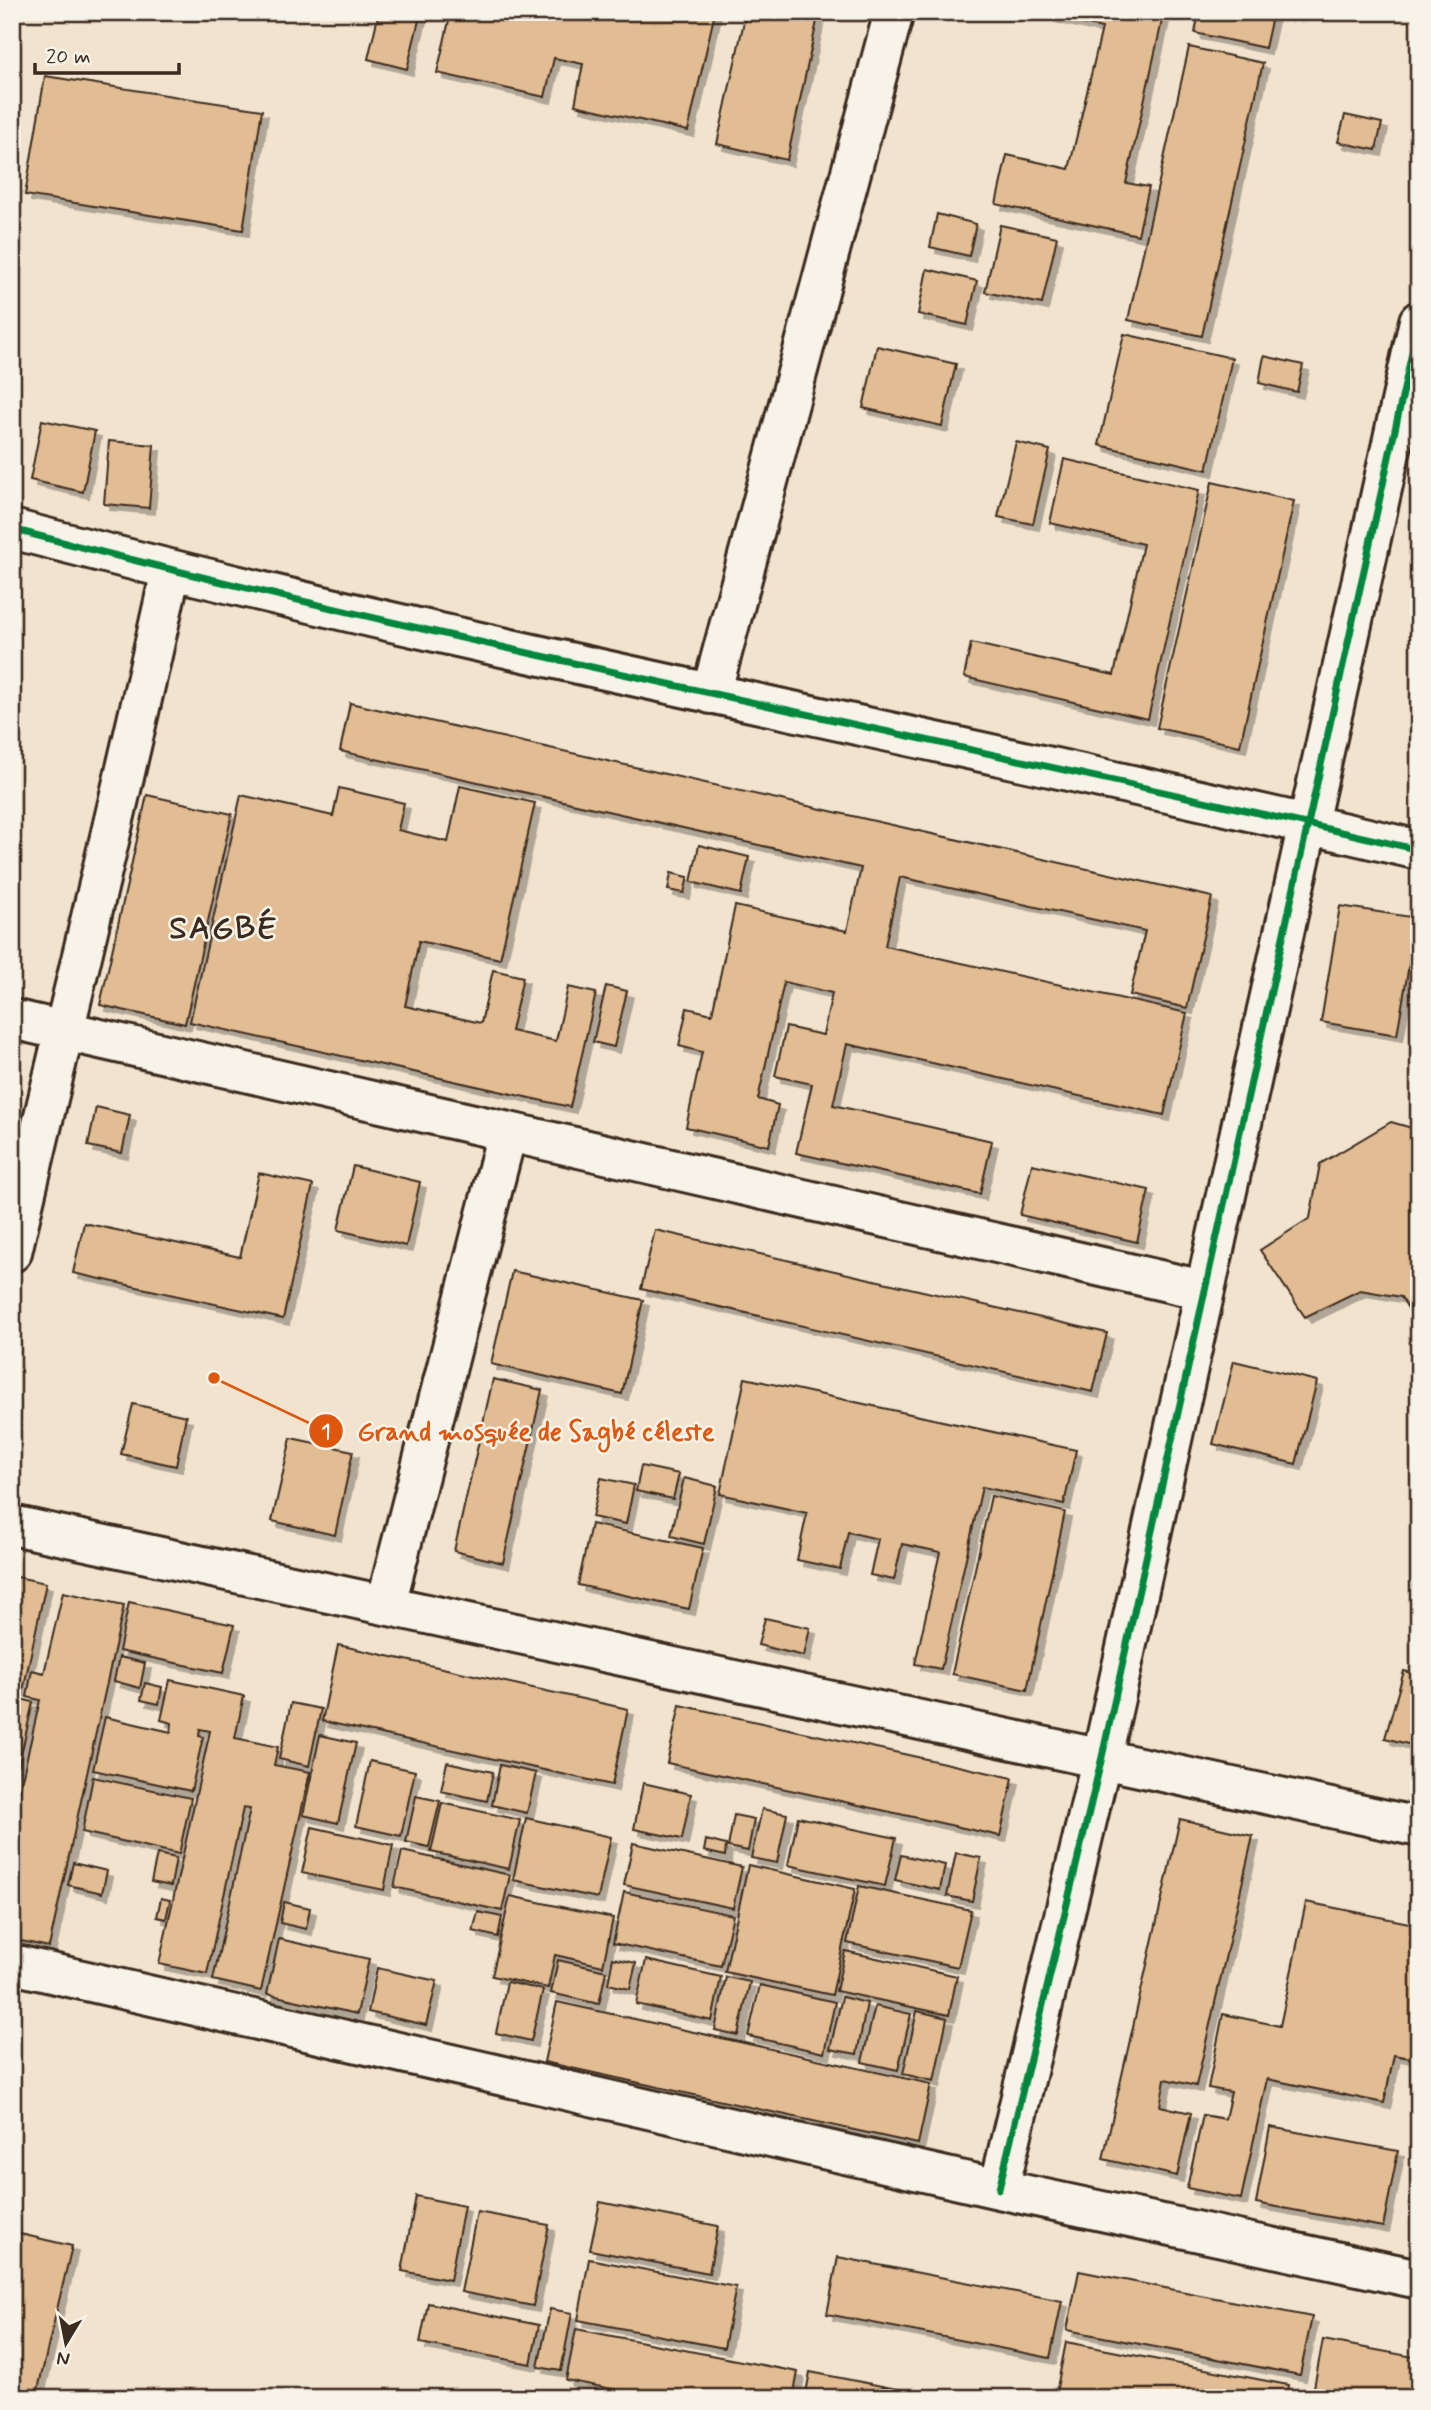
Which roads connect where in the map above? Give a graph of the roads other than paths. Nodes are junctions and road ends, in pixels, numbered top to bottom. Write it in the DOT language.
graph roads {
  1 [pos="894,12"];
  2 [pos="1419,321"];
  3 [pos="1405,450"];
  4 [pos="12,529"];
  5 [pos="171,570"];
  6 [pos="711,694"];
  7 [pos="1309,824"];
  8 [pos="1419,850"];
  9 [pos="12,1019"];
  10 [pos="63,1032"];
  11 [pos="507,1133"];
  12 [pos="12,1252"];
  13 [pos="1203,1290"];
  14 [pos="12,1525"];
  15 [pos="386,1604"];
  16 [pos="1102,1757"];
  17 [pos="1419,1827"];
  18 [pos="12,1964"];
  19 [pos="999,2189"];
  20 [pos="1419,2279"];
  1 -- 6 [label="street"];
  2 -- 3 [label="street"];
  3 -- 7 [label="street"];
  4 -- 5 [label="street"];
  5 -- 6 [label="street"];
  5 -- 10 [label="street"];
  6 -- 7 [label="street"];
  7 -- 8 [label="street"];
  7 -- 13 [label="street"];
  9 -- 10 [label="street"];
  10 -- 11 [label="street"];
  10 -- 12 [label="street"];
  11 -- 13 [label="street"];
  11 -- 15 [label="street"];
  13 -- 16 [label="street"];
  14 -- 15 [label="street"];
  15 -- 16 [label="street"];
  16 -- 17 [label="street"];
  16 -- 19 [label="street"];
  18 -- 19 [label="street"];
  19 -- 20 [label="street"];
}
